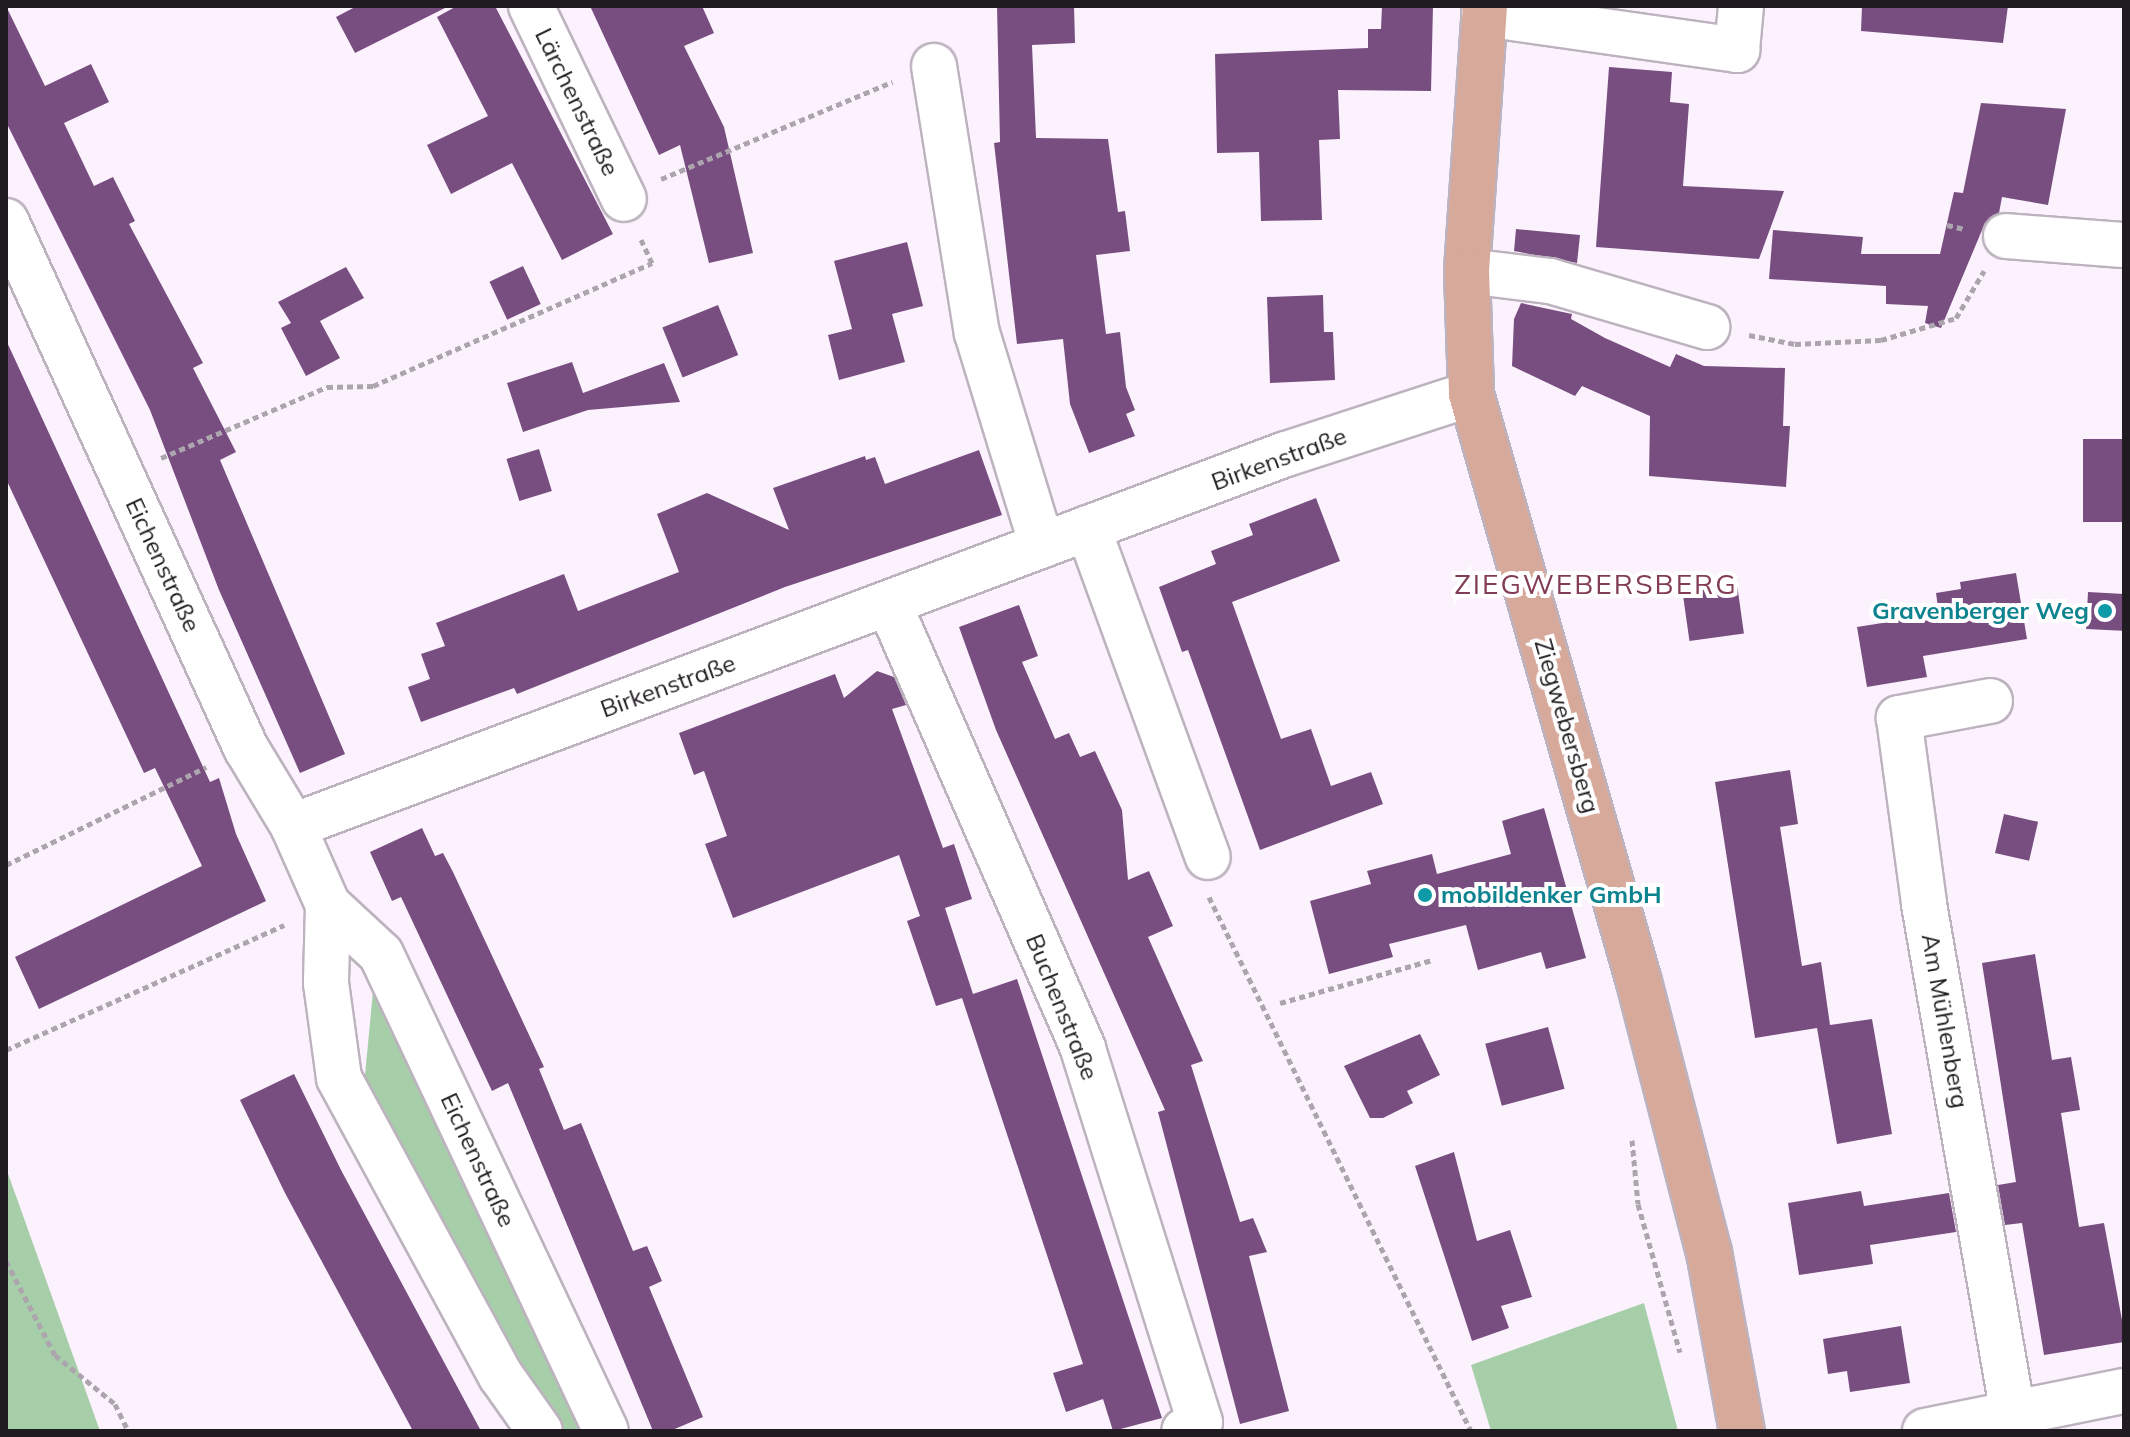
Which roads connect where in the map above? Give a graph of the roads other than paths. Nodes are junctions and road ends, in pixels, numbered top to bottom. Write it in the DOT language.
graph roads {
  1 [pos="531,6"];
  2 [pos="1741,6"];
  3 [pos="1484,10"];
  4 [pos="934,66"];
  5 [pos="624,199"];
  6 [pos="6,221"];
  7 [pos="2006,236"];
  8 [pos="2124,245"];
  9 [pos="1467,271"];
  10 [pos="1707,327"];
  11 [pos="1471,394"];
  12 [pos="1088,528"];
  13 [pos="1042,545"];
  14 [pos="889,604"];
  15 [pos="1990,701"];
  16 [pos="293,826"];
  17 [pos="1208,857"];
  18 [pos="328,905"];
  19 [pos="2124,1391"];
  20 [pos="2015,1423"];
  21 [pos="1192,1427"];
  22 [pos="540,1431"];
  23 [pos="606,1431"];
  24 [pos="1742,1431"];
  25 [pos="1925,1431"];
  1 -- 5 [label="street, Lärchenstraße"];
  2 -- 3 [label="street, Ziegwebersberg"];
  3 -- 9 [label="main road, Ziegwebersberg"];
  4 -- 13 [label="street"];
  6 -- 16 [label="street, Eichenstraße"];
  7 -- 8 [label="street"];
  9 -- 10 [label="street"];
  9 -- 11 [label="main road, Ziegwebersberg"];
  11 -- 12 [label="street, Birkenstraße"];
  11 -- 24 [label="main road, Ziegwebersberg"];
  12 -- 13 [label="street, Birkenstraße"];
  12 -- 17 [label="street"];
  13 -- 14 [label="street, Birkenstraße"];
  14 -- 16 [label="street, Birkenstraße"];
  14 -- 21 [label="street, Buchenstraße"];
  15 -- 20 [label="street, Am Mühlenberg"];
  16 -- 18 [label="street, Eichenstraße"];
  18 -- 22 [label="street, Eichenstraße"];
  18 -- 23 [label="street, Eichenstraße"];
  19 -- 20 [label="street"];
  20 -- 25 [label="street"];
}
